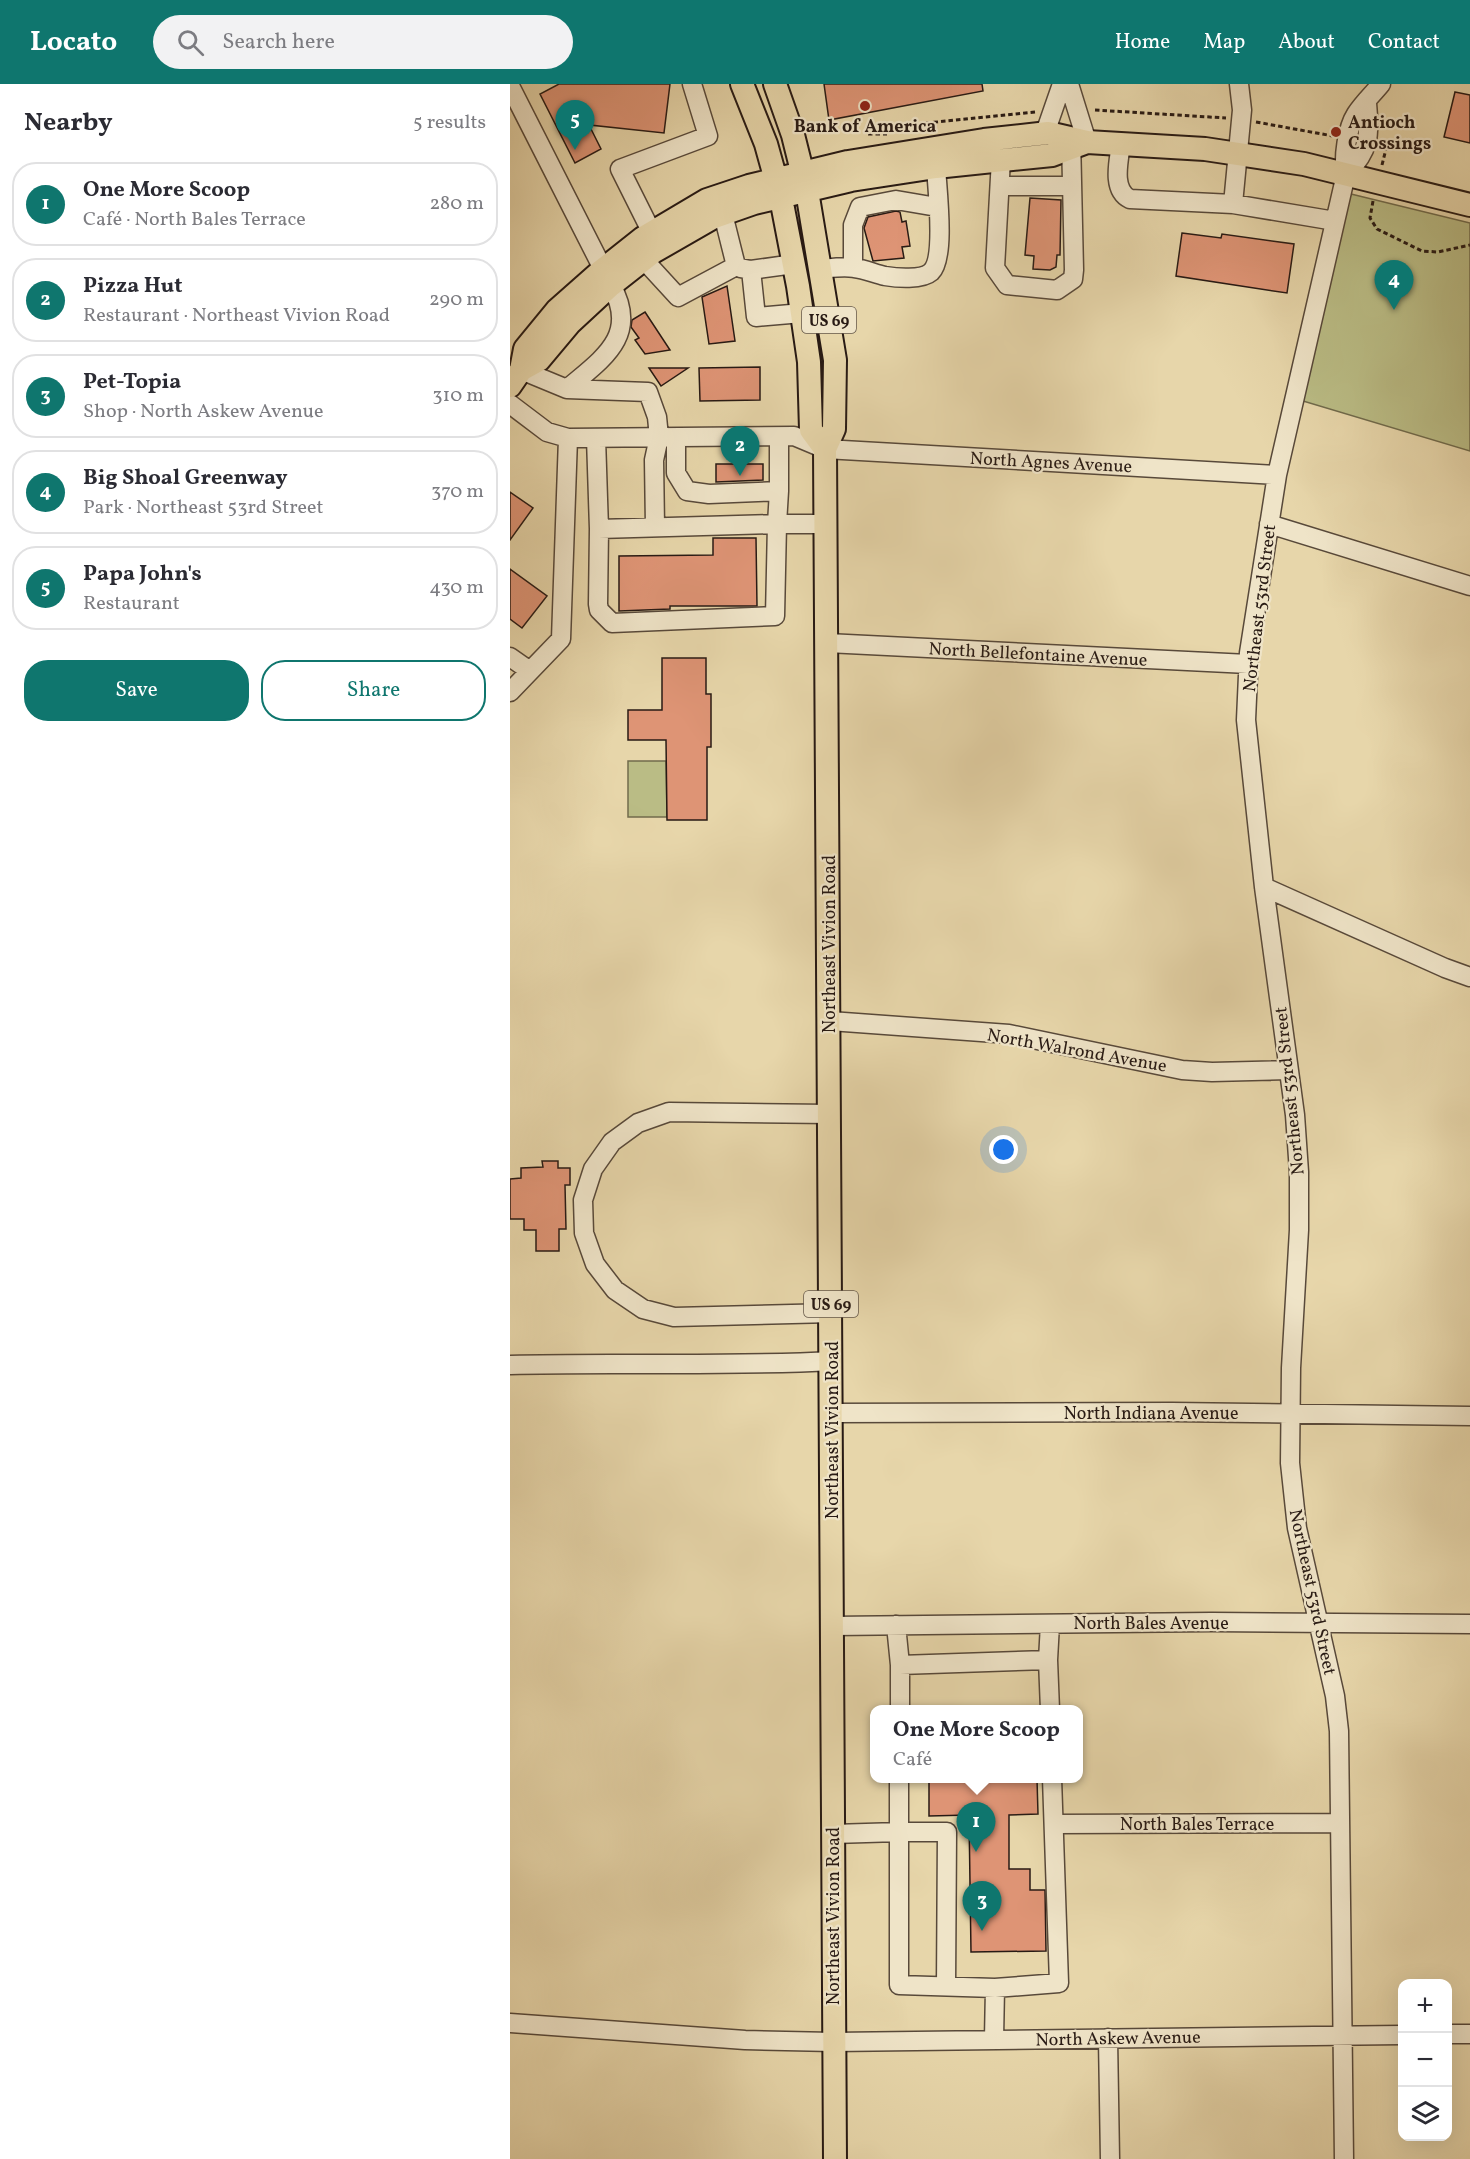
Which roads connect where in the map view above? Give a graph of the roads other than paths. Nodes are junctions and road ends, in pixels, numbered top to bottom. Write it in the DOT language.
graph roads {
  1 [pos="692,84"];
  2 [pos="742,84"];
  3 [pos="775,84"];
  4 [pos="1062,84"];
  5 [pos="1068,84"];
  6 [pos="1239,84"];
  7 [pos="1381,84"];
  8 [pos="510,86"];
  9 [pos="1045,133"];
  10 [pos="1076,143"];
  11 [pos="1121,144"];
  12 [pos="1240,153"];
  13 [pos="1001,159"];
  14 [pos="936,167"];
  15 [pos="1346,174"];
  16 [pos="805,182"];
  17 [pos="1000,186"];
  18 [pos="1072,186"];
  19 [pos="778,189"];
  20 [pos="1233,204"];
  21 [pos="1470,205"];
  22 [pos="937,207"];
  23 [pos="723,214"];
  24 [pos="1335,221"];
  25 [pos="652,233"];
  26 [pos="644,260"];
  27 [pos="794,264"];
  28 [pos="853,267"];
  29 [pos="743,268"];
  30 [pos="821,269"];
  31 [pos="607,277"];
  32 [pos="802,313"];
  33 [pos="515,378"];
  34 [pos="567,389"];
  35 [pos="510,404"];
  36 [pos="779,437"];
  37 [pos="568,438"];
  38 [pos="596,438"];
  39 [pos="667,438"];
  40 [pos="825,449"];
  41 [pos="1277,475"];
  42 [pos="779,491"];
  43 [pos="777,524"];
  44 [pos="826,524"];
  45 [pos="1269,524"];
  46 [pos="655,527"];
  47 [pos="599,529"];
  48 [pos="1470,586"];
  49 [pos="827,643"];
  50 [pos="510,657"];
  51 [pos="1248,664"];
  52 [pos="530,671"];
  53 [pos="510,692"];
  54 [pos="1264,887"];
  55 [pos="1470,977"];
  56 [pos="830,1021"];
  57 [pos="1288,1070"];
  58 [pos="830,1114"];
  59 [pos="832,1313"];
  60 [pos="832,1361"];
  61 [pos="510,1365"];
  62 [pos="832,1413"];
  63 [pos="1292,1414"];
  64 [pos="1470,1416"];
  65 [pos="1318,1623"];
  66 [pos="1050,1624"];
  67 [pos="1470,1624"];
  68 [pos="896,1625"];
  69 [pos="832,1626"];
  70 [pos="1048,1659"];
  71 [pos="900,1665"];
  72 [pos="900,1705"];
  73 [pos="1050,1705"];
  74 [pos="899,1783"];
  75 [pos="1052,1783"];
  76 [pos="1340,1823"];
  77 [pos="1054,1824"];
  78 [pos="899,1832"];
  79 [pos="833,1834"];
  80 [pos="946,1986"];
  81 [pos="996,1988"];
  82 [pos="510,2024"];
  83 [pos="1452,2034"];
  84 [pos="1470,2034"];
  85 [pos="1342,2035"];
  86 [pos="1398,2035"];
  87 [pos="1108,2038"];
  88 [pos="994,2039"];
  89 [pos="833,2042"];
  90 [pos="835,2159"];
  91 [pos="1110,2159"];
  92 [pos="1344,2159"];
  1 -- 25 [label="street"];
  2 -- 19 [label="main road, Northeast Vivion Road / US 69"];
  3 -- 16 [label="main road, Northeast Vivion Road / US 69"];
  4 -- 9 [label="street"];
  5 -- 10 [label="street"];
  6 -- 12 [label="street"];
  7 -- 15 [label="street, Northeast 53rd Street"];
  8 -- 31 [label="street"];
  9 -- 10 [label="main road"];
  9 -- 16 [label="main road"];
  10 -- 11 [label="main road"];
  10 -- 13 [label="main road"];
  10 -- 18 [label="street"];
  11 -- 12 [label="main road"];
  11 -- 20 [label="street"];
  12 -- 15 [label="main road"];
  12 -- 20 [label="street"];
  13 -- 14 [label="main road"];
  13 -- 17 [label="street"];
  14 -- 16 [label="main road"];
  14 -- 22 [label="street"];
  15 -- 21 [label="main road"];
  15 -- 24 [label="street, Northeast 53rd Street"];
  16 -- 19 [label="main road"];
  16 -- 30 [label="main road, Northeast Vivion Road / US 69"];
  17 -- 18 [label="street"];
  17 -- 18 [label="street"];
  19 -- 23 [label="main road"];
  19 -- 25 [label="main road"];
  19 -- 27 [label="main road, Northeast Vivion Road / US 69"];
  20 -- 24 [label="street"];
  22 -- 28 [label="street"];
  22 -- 28 [label="street"];
  23 -- 26 [label="main road"];
  23 -- 29 [label="street"];
  24 -- 41 [label="street, Northeast 53rd Street"];
  25 -- 31 [label="main road"];
  26 -- 29 [label="street"];
  26 -- 31 [label="main road"];
  27 -- 29 [label="street"];
  27 -- 32 [label="main road, Northeast Vivion Road / US 69"];
  28 -- 30 [label="street"];
  29 -- 32 [label="street"];
  30 -- 40 [label="main road, Northeast Vivion Road / US 69"];
  31 -- 33 [label="main road"];
  31 -- 34 [label="street"];
  32 -- 40 [label="main road, Northeast Vivion Road / US 69"];
  33 -- 34 [label="street"];
  34 -- 39 [label="street"];
  35 -- 37 [label="street"];
  36 -- 39 [label="street, North Agnes Avenue"];
  36 -- 40 [label="street, North Agnes Avenue"];
  36 -- 42 [label="street"];
  37 -- 38 [label="street, North Agnes Avenue"];
  37 -- 52 [label="street"];
  38 -- 39 [label="street, North Agnes Avenue"];
  38 -- 47 [label="street"];
  39 -- 42 [label="street"];
  39 -- 46 [label="street"];
  40 -- 41 [label="street, North Agnes Avenue"];
  40 -- 44 [label="main road, Northeast Vivion Road / US 69"];
  41 -- 45 [label="street, Northeast 53rd Street"];
  42 -- 43 [label="street"];
  43 -- 44 [label="street"];
  43 -- 46 [label="street"];
  43 -- 47 [label="street"];
  44 -- 49 [label="main road, Northeast Vivion Road / US 69"];
  45 -- 48 [label="street"];
  45 -- 51 [label="street, Northeast 53rd Street"];
  46 -- 47 [label="street"];
  49 -- 51 [label="street, North Bellefontaine Avenue"];
  49 -- 56 [label="main road, Northeast Vivion Road / US 69"];
  50 -- 52 [label="street"];
  51 -- 54 [label="street, Northeast 53rd Street"];
  52 -- 53 [label="street"];
  54 -- 55 [label="street"];
  54 -- 57 [label="street, Northeast 53rd Street"];
  56 -- 57 [label="street, North Walrond Avenue"];
  56 -- 58 [label="main road, Northeast Vivion Road / US 69"];
  57 -- 63 [label="street, Northeast 53rd Street"];
  58 -- 59 [label="main road, Northeast Vivion Road / US 69"];
  58 -- 59 [label="street"];
  59 -- 60 [label="main road, Northeast Vivion Road / US 69"];
  60 -- 61 [label="street"];
  60 -- 62 [label="main road, Northeast Vivion Road / US 69"];
  62 -- 63 [label="street, North Indiana Avenue"];
  62 -- 69 [label="main road, Northeast Vivion Road / US 69"];
  63 -- 64 [label="street, North Indiana Avenue"];
  63 -- 65 [label="street, Northeast 53rd Street"];
  65 -- 66 [label="street, North Bales Avenue"];
  65 -- 67 [label="street, North Bales Avenue"];
  65 -- 76 [label="street, Northeast 53rd Street"];
  66 -- 68 [label="street, North Bales Avenue"];
  66 -- 70 [label="street"];
  68 -- 69 [label="street, North Bales Avenue"];
  68 -- 71 [label="street"];
  69 -- 79 [label="main road, Northeast Vivion Road / US 69"];
  70 -- 71 [label="street"];
  70 -- 73 [label="street"];
  71 -- 72 [label="street"];
  74 -- 78 [label="street"];
  75 -- 77 [label="street"];
  76 -- 77 [label="street, North Bales Terrace"];
  76 -- 85 [label="street, Northeast 53rd Street"];
  77 -- 81 [label="street"];
  78 -- 79 [label="street"];
  78 -- 80 [label="street"];
  78 -- 80 [label="street"];
  79 -- 89 [label="main road, Northeast Vivion Road / US 69"];
  80 -- 81 [label="street"];
  81 -- 88 [label="street"];
  82 -- 89 [label="street, North Askew Avenue"];
  83 -- 84 [label="street"];
  85 -- 86 [label="street, North Askew Avenue"];
  85 -- 87 [label="street, North Askew Avenue"];
  85 -- 92 [label="street, Northeast 53rd Street"];
  87 -- 88 [label="street, North Askew Avenue"];
  87 -- 91 [label="street"];
  88 -- 89 [label="street, North Askew Avenue"];
  89 -- 90 [label="main road, Northeast Vivion Road / US 69"];
}
